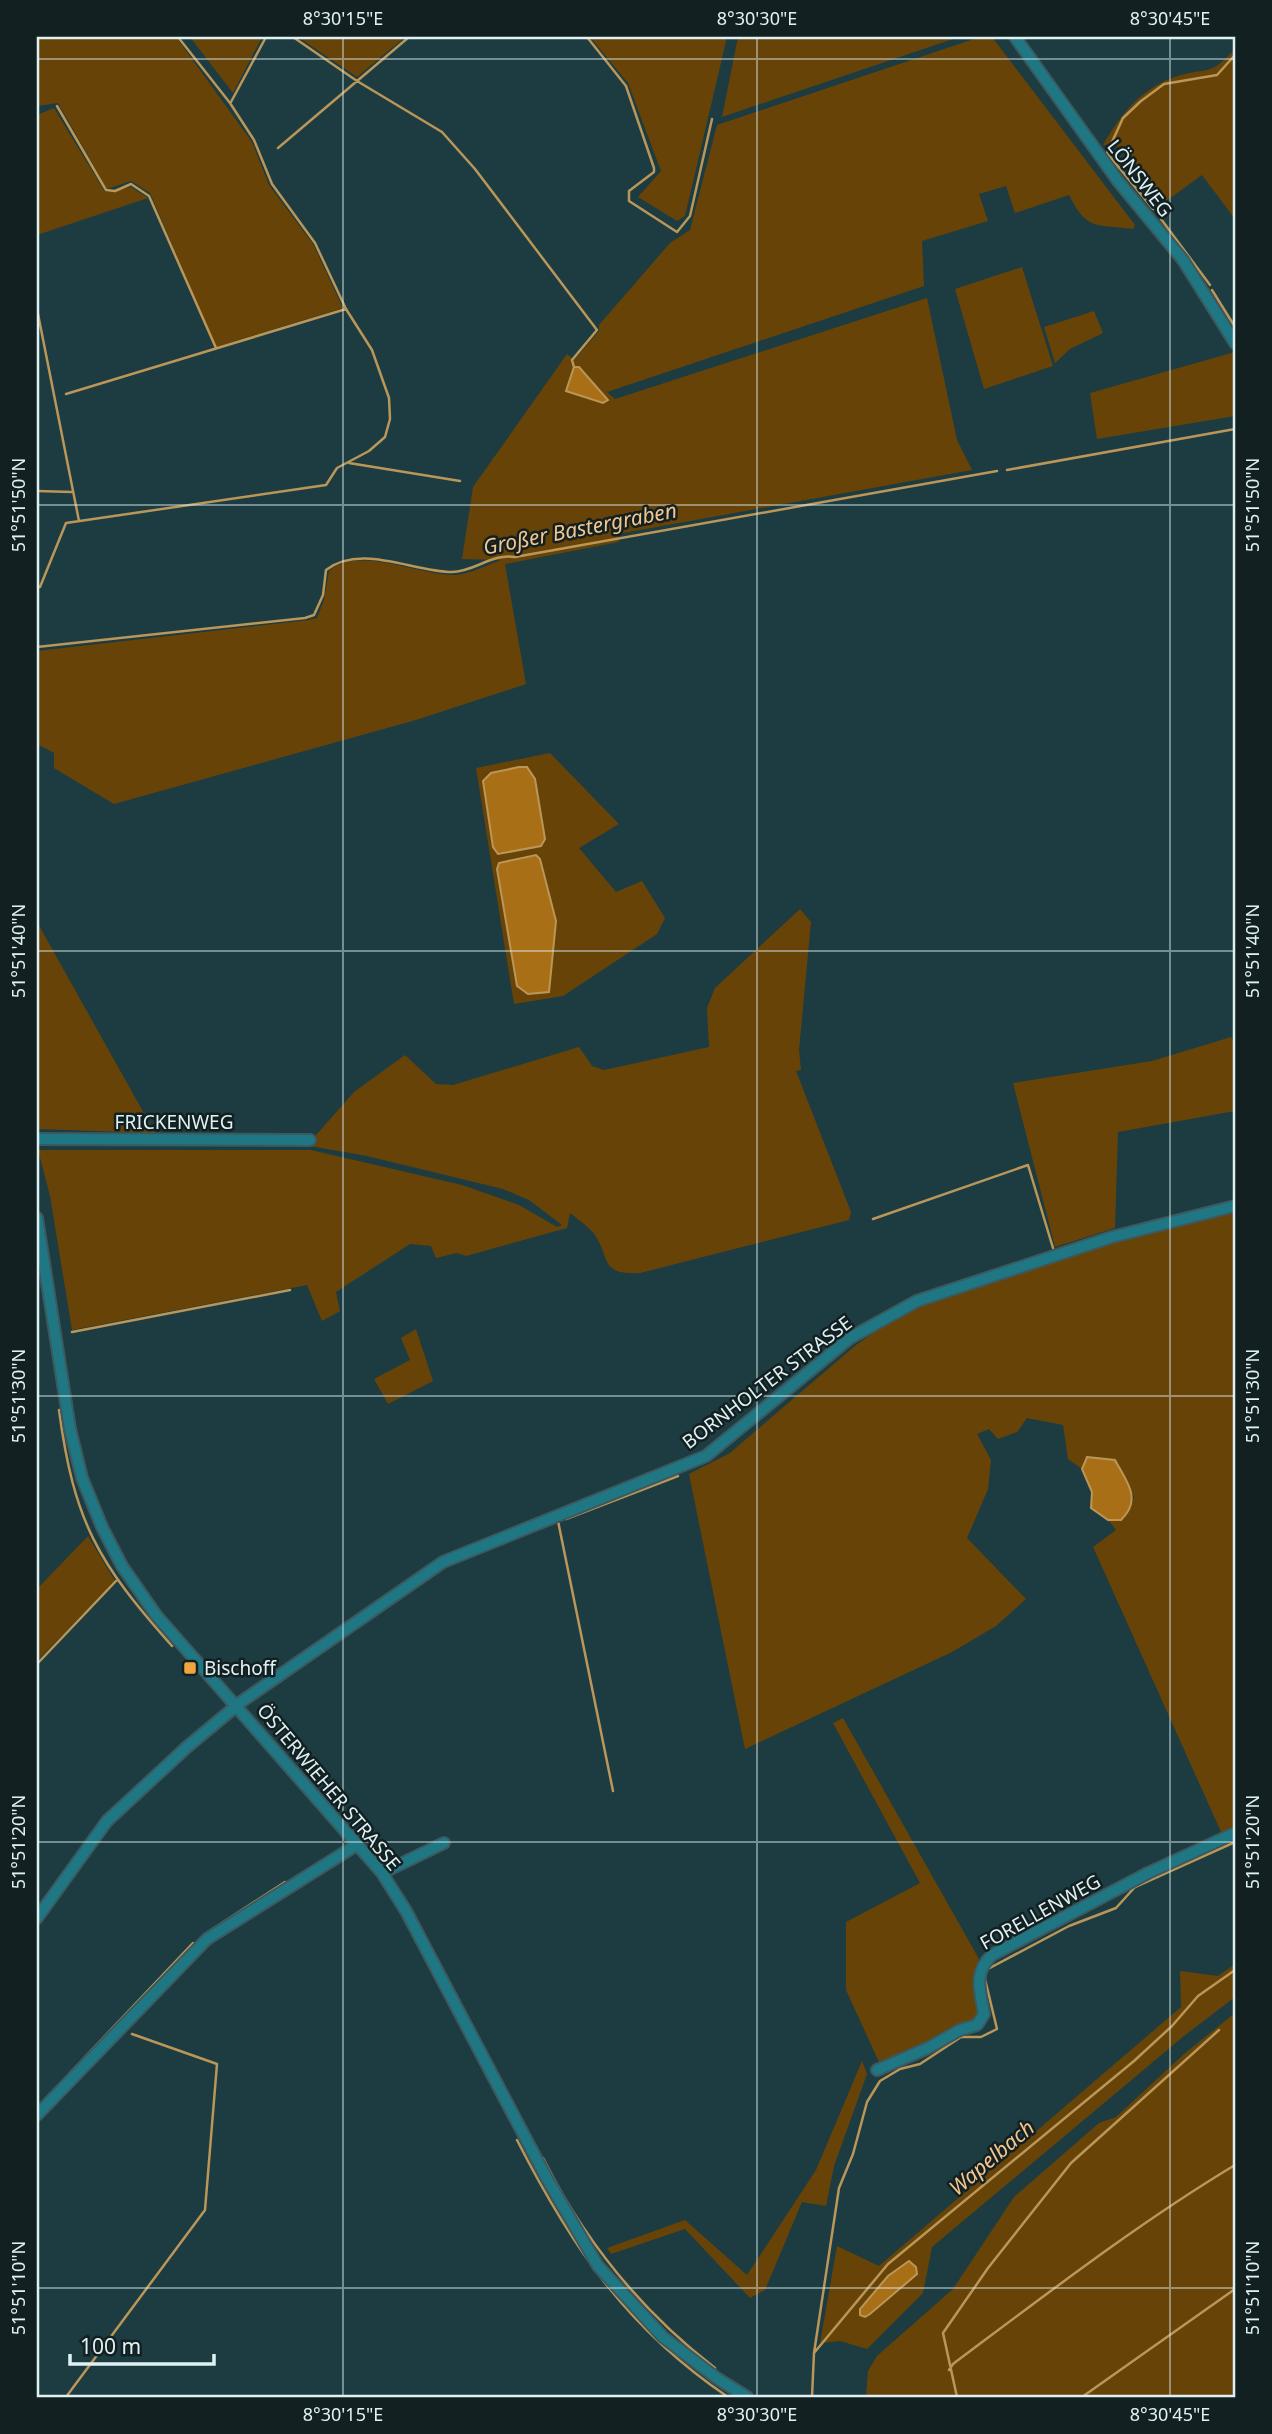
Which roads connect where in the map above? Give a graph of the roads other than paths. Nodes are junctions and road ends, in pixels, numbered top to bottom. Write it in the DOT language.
graph roads {
  1 [pos="1015,37"];
  2 [pos="1235,343"];
  3 [pos="37,1139"];
  4 [pos="310,1140"];
  5 [pos="1235,1206"];
  6 [pos="37,1218"];
  7 [pos="236,1706"];
  8 [pos="1235,1833"];
  9 [pos="444,1843"];
  10 [pos="358,1844"];
  11 [pos="382,1873"];
  12 [pos="37,1918"];
  13 [pos="877,2070"];
  14 [pos="37,2115"];
  15 [pos="747,2397"];
  1 -- 2 [label="street, LÖNSWEG"];
  3 -- 4 [label="street, FRICKENWEG"];
  5 -- 7 [label="street, BORNHOLTER STRASSE"];
  6 -- 7 [label="street, ÖSTERWIEHER STRASSE"];
  7 -- 10 [label="street, ÖSTERWIEHER STRASSE"];
  7 -- 12 [label="street, BORNHOLTER STRASSE"];
  8 -- 13 [label="street, FORELLENWEG"];
  9 -- 11 [label="street"];
  10 -- 11 [label="street, ÖSTERWIEHER STRASSE"];
  10 -- 14 [label="street"];
  11 -- 15 [label="street, ÖSTERWIEHER STRASSE"];
}
